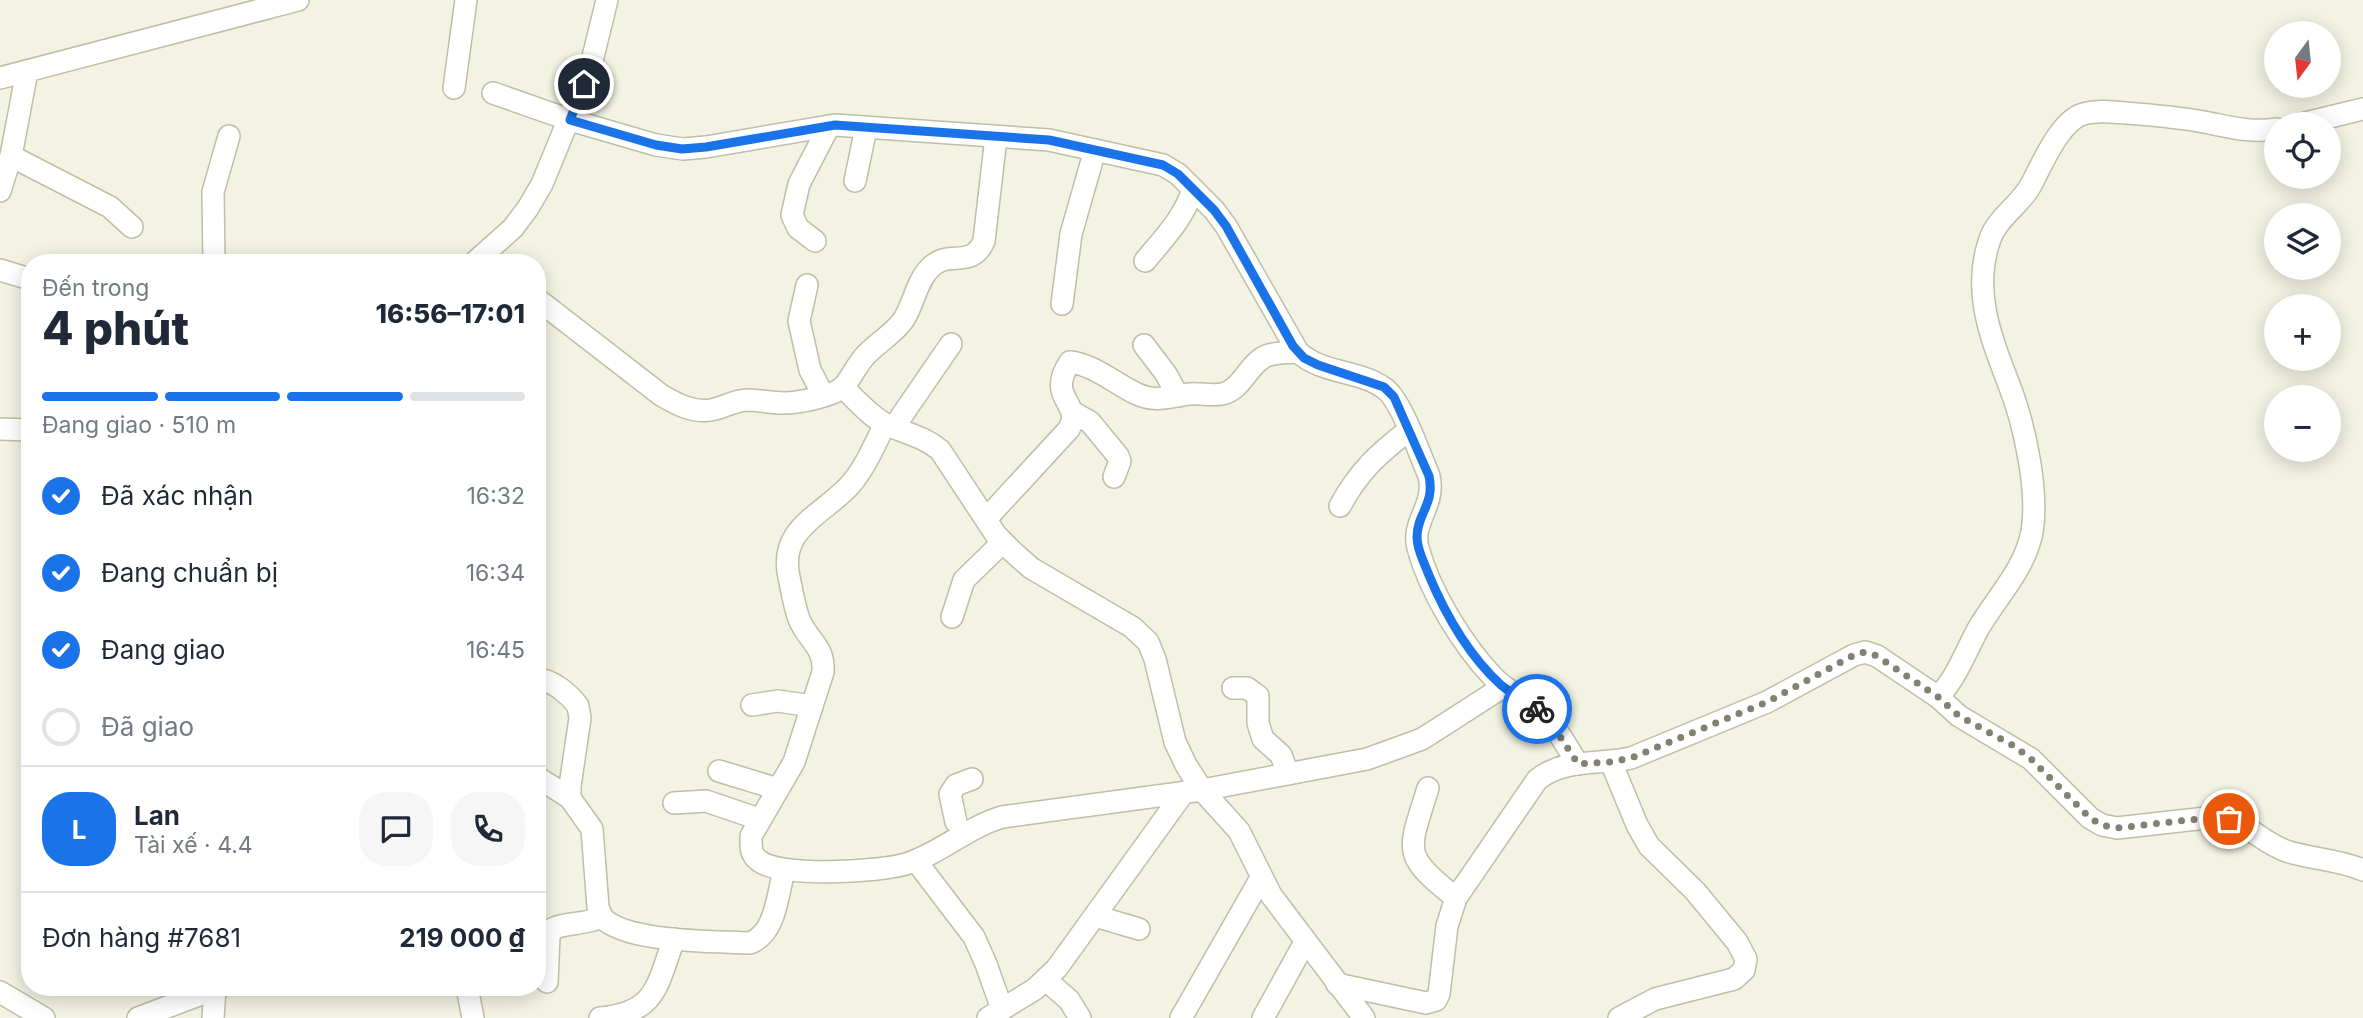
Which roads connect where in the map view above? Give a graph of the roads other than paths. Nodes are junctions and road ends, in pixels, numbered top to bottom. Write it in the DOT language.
graph roads {
  1 [pos="298,0"];
  2 [pos="466,0"];
  3 [pos="607,0"];
  4 [pos="27,71"];
  5 [pos="0,78"];
  6 [pos="454,88"];
  7 [pos="493,93"];
  8 [pos="2363,110"];
  9 [pos="2341,115"];
  10 [pos="570,120"];
  11 [pos="829,125"];
  12 [pos="866,128"];
  13 [pos="2264,130"];
  14 [pos="229,136"];
  15 [pos="996,138"];
  16 [pos="1095,150"];
  17 [pos="11,156"];
  18 [pos="855,181"];
  19 [pos="1193,189"];
  20 [pos="0,191"];
  21 [pos="132,227"];
  22 [pos="815,241"];
  23 [pos="214,254"];
  24 [pos="488,254"];
  25 [pos="1145,261"];
  26 [pos="0,270"];
  27 [pos="21,276"];
  28 [pos="807,285"];
  29 [pos="1062,304"];
  30 [pos="546,306"];
  31 [pos="951,344"];
  32 [pos="1144,345"];
  33 [pos="1298,352"];
  34 [pos="833,391"];
  35 [pos="1178,396"];
  36 [pos="1074,413"];
  37 [pos="890,426"];
  38 [pos="0,429"];
  39 [pos="21,430"];
  40 [pos="1409,430"];
  41 [pos="1114,477"];
  42 [pos="1340,506"];
  43 [pos="986,519"];
  44 [pos="1003,542"];
  45 [pos="952,617"];
  46 [pos="546,681"];
  47 [pos="1503,687"];
  48 [pos="1233,688"];
  49 [pos="1938,697"];
  50 [pos="752,705"];
  51 [pos="812,706"];
  52 [pos="1611,762"];
  53 [pos="1578,764"];
  54 [pos="719,771"];
  55 [pos="1288,774"];
  56 [pos="972,779"];
  57 [pos="546,783"];
  58 [pos="1428,788"];
  59 [pos="778,789"];
  60 [pos="1193,791"];
  61 [pos="570,798"];
  62 [pos="674,803"];
  63 [pos="759,819"];
  64 [pos="958,829"];
  65 [pos="916,861"];
  66 [pos="2363,870"];
  67 [pos="784,871"];
  68 [pos="1261,878"];
  69 [pos="1456,898"];
  70 [pos="1094,916"];
  71 [pos="602,917"];
  72 [pos="1139,929"];
  73 [pos="674,939"];
  74 [pos="1305,942"];
  75 [pos="1046,980"];
  76 [pos="547,982"];
  77 [pos="1337,984"];
  78 [pos="0,992"];
  79 [pos="197,996"];
  80 [pos="217,996"];
  81 [pos="469,996"];
  82 [pos="995,1014"];
  83 [pos="44,1018"];
  84 [pos="138,1018"];
  85 [pos="213,1018"];
  86 [pos="473,1018"];
  87 [pos="610,1018"];
  88 [pos="1080,1018"];
  89 [pos="1181,1018"];
  90 [pos="1263,1018"];
  91 [pos="1364,1018"];
  92 [pos="1619,1018"];
  1 -- 4 [label="street"];
  2 -- 6 [label="street"];
  3 -- 10 [label="street"];
  4 -- 5 [label="street"];
  4 -- 17 [label="street"];
  7 -- 10 [label="street"];
  8 -- 9 [label="street"];
  10 -- 11 [label="street"];
  10 -- 24 [label="street"];
  11 -- 12 [label="street"];
  11 -- 22 [label="street"];
  12 -- 15 [label="street"];
  12 -- 18 [label="street"];
  13 -- 49 [label="street"];
  14 -- 23 [label="street"];
  15 -- 16 [label="street"];
  15 -- 34 [label="street"];
  16 -- 19 [label="street"];
  16 -- 29 [label="street"];
  17 -- 20 [label="street"];
  17 -- 21 [label="street"];
  19 -- 25 [label="street"];
  19 -- 33 [label="street"];
  26 -- 27 [label="street"];
  28 -- 34 [label="street"];
  30 -- 34 [label="street"];
  31 -- 37 [label="street"];
  32 -- 35 [label="street"];
  33 -- 35 [label="street"];
  33 -- 40 [label="street"];
  34 -- 37 [label="street"];
  35 -- 36 [label="street"];
  36 -- 41 [label="street"];
  36 -- 43 [label="street"];
  37 -- 43 [label="street"];
  37 -- 51 [label="street"];
  38 -- 39 [label="street"];
  40 -- 42 [label="street"];
  40 -- 47 [label="street"];
  43 -- 44 [label="street"];
  44 -- 45 [label="street"];
  44 -- 60 [label="street"];
  46 -- 61 [label="street"];
  47 -- 53 [label="street"];
  47 -- 55 [label="street"];
  48 -- 55 [label="street"];
  49 -- 52 [label="street"];
  49 -- 66 [label="street"];
  50 -- 51 [label="street"];
  51 -- 59 [label="street"];
  52 -- 53 [label="street"];
  52 -- 92 [label="street"];
  53 -- 69 [label="street"];
  54 -- 59 [label="street"];
  55 -- 60 [label="street"];
  56 -- 64 [label="street"];
  57 -- 61 [label="street"];
  58 -- 69 [label="street"];
  59 -- 63 [label="street"];
  60 -- 64 [label="street"];
  60 -- 68 [label="street"];
  60 -- 70 [label="street"];
  61 -- 71 [label="street"];
  62 -- 63 [label="street"];
  63 -- 67 [label="street"];
  64 -- 65 [label="street"];
  65 -- 67 [label="street"];
  65 -- 82 [label="street"];
  67 -- 73 [label="street"];
  68 -- 74 [label="street"];
  68 -- 89 [label="street"];
  69 -- 77 [label="street"];
  70 -- 72 [label="street"];
  70 -- 75 [label="street"];
  71 -- 73 [label="street"];
  71 -- 76 [label="street"];
  73 -- 87 [label="street"];
  74 -- 77 [label="street"];
  74 -- 90 [label="street"];
  75 -- 82 [label="street"];
  75 -- 88 [label="street"];
  77 -- 91 [label="street"];
  78 -- 83 [label="street"];
  79 -- 84 [label="street"];
  80 -- 85 [label="street"];
  81 -- 86 [label="street"];
}
